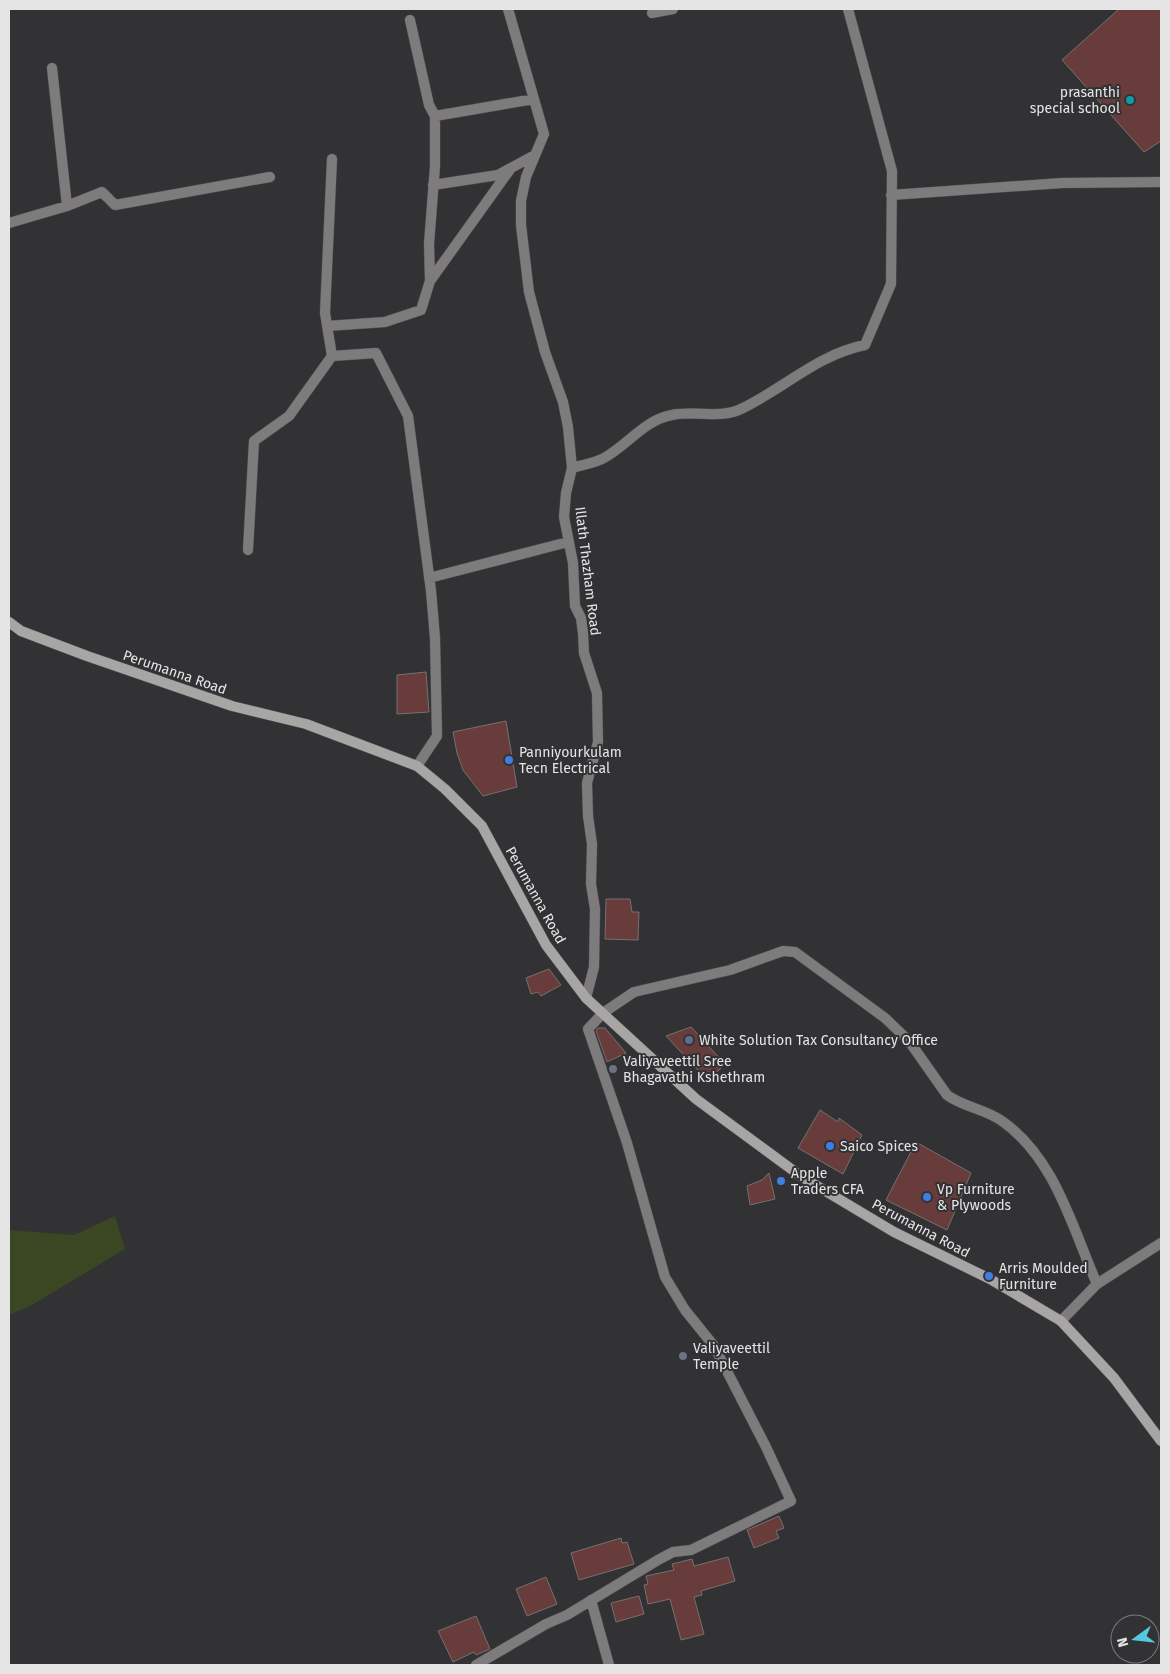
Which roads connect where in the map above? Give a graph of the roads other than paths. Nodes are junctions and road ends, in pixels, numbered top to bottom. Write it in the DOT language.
graph roads {
  1 [pos="508,9"];
  2 [pos="673,9"];
  3 [pos="848,9"];
  4 [pos="652,13"];
  5 [pos="410,20"];
  6 [pos="52,68"];
  7 [pos="534,99"];
  8 [pos="434,116"];
  9 [pos="536,155"];
  10 [pos="332,159"];
  11 [pos="510,168"];
  12 [pos="270,177"];
  13 [pos="1161,182"];
  14 [pos="433,185"];
  15 [pos="891,194"];
  16 [pos="67,206"];
  17 [pos="9,222"];
  18 [pos="430,281"];
  19 [pos="327,326"];
  20 [pos="332,356"];
  21 [pos="572,468"];
  22 [pos="568,542"];
  23 [pos="248,550"];
  24 [pos="429,578"];
  25 [pos="9,622"];
  26 [pos="417,766"];
  27 [pos="586,998"];
  28 [pos="603,1013"];
  29 [pos="1161,1243"];
  30 [pos="1098,1284"];
  31 [pos="1061,1321"];
  32 [pos="1161,1441"];
  33 [pos="590,1600"];
  34 [pos="476,1665"];
  35 [pos="609,1665"];
  1 -- 7 [label="street, Illath Thazham Road"];
  2 -- 4 [label="street"];
  3 -- 15 [label="street"];
  5 -- 8 [label="street"];
  6 -- 16 [label="street"];
  7 -- 8 [label="street"];
  7 -- 9 [label="street, Illath Thazham Road"];
  8 -- 14 [label="street"];
  9 -- 11 [label="street"];
  9 -- 21 [label="street, Illath Thazham Road"];
  10 -- 19 [label="street"];
  11 -- 14 [label="street"];
  11 -- 18 [label="street"];
  12 -- 16 [label="street"];
  13 -- 15 [label="street"];
  14 -- 18 [label="street"];
  15 -- 21 [label="street"];
  16 -- 17 [label="street"];
  18 -- 19 [label="street"];
  19 -- 20 [label="street"];
  20 -- 23 [label="street"];
  20 -- 24 [label="street"];
  21 -- 22 [label="street, Illath Thazham Road"];
  22 -- 24 [label="street"];
  22 -- 27 [label="street, Illath Thazham Road"];
  24 -- 26 [label="street"];
  25 -- 26 [label="main road, Perumanna Road"];
  26 -- 27 [label="main road, Perumanna Road"];
  27 -- 28 [label="main road, Perumanna Road"];
  28 -- 30 [label="street"];
  28 -- 31 [label="main road, Perumanna Road"];
  28 -- 33 [label="street"];
  29 -- 30 [label="street"];
  30 -- 31 [label="street"];
  31 -- 32 [label="main road, Perumanna Road"];
  33 -- 34 [label="street"];
  33 -- 35 [label="street"];
}
